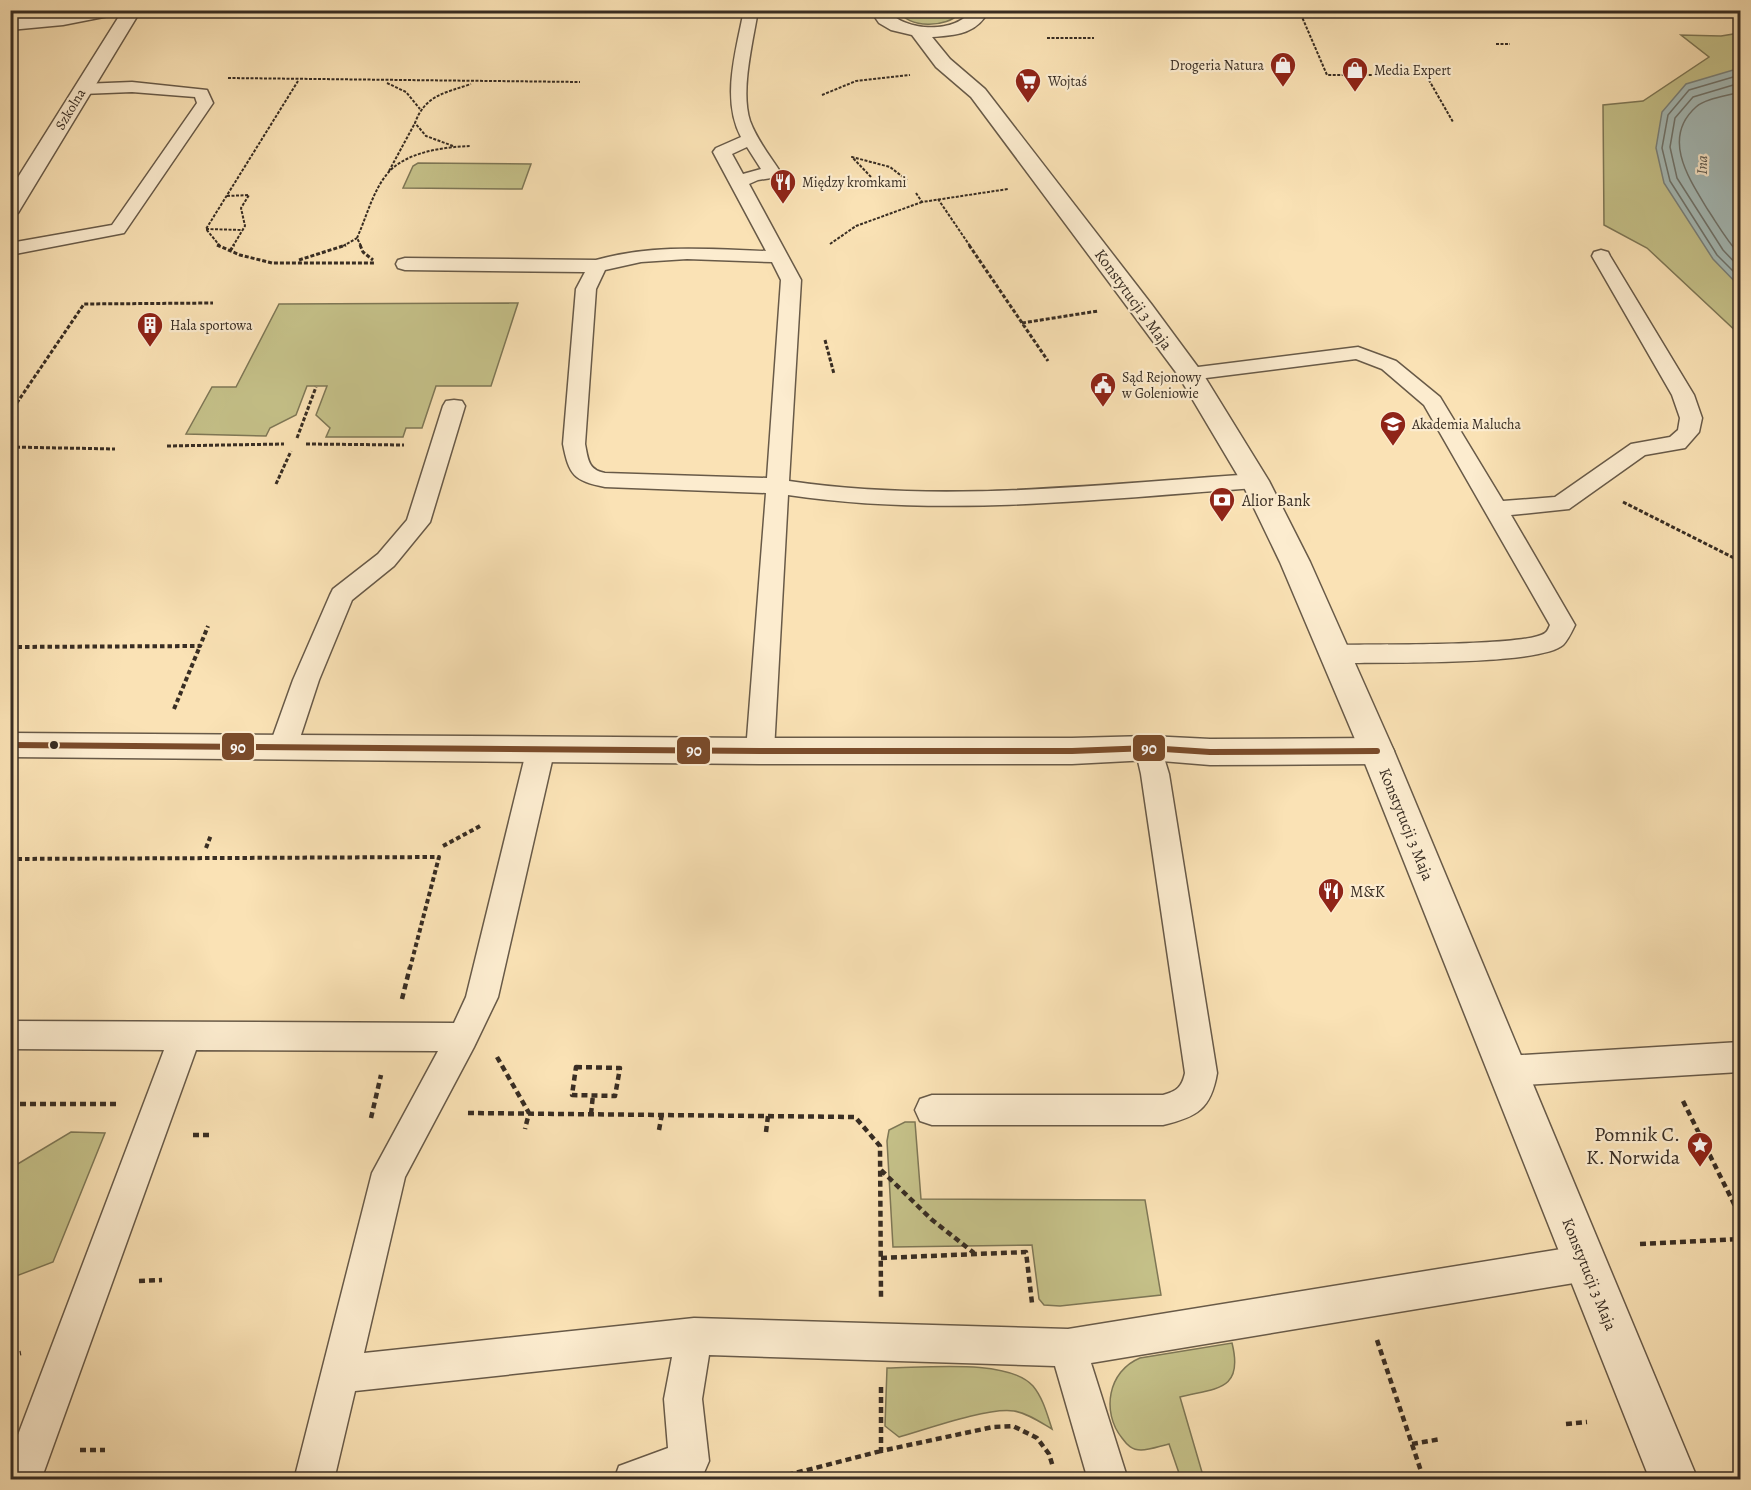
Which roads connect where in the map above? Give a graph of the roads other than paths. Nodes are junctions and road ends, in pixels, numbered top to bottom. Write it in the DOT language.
graph roads {
  1 [pos="113,10"];
  2 [pos="132,10"];
  3 [pos="751,10"];
  4 [pos="879,10"];
  5 [pos="980,10"];
  6 [pos="10,25"];
  7 [pos="951,30"];
  8 [pos="918,31"];
  9 [pos="82,89"];
  10 [pos="978,93"];
  11 [pos="751,139"];
  12 [pos="739,182"];
  13 [pos="10,208"];
  14 [pos="10,249"];
  15 [pos="1601,256"];
  16 [pos="778,257"];
  17 [pos="405,264"];
  18 [pos="597,266"];
  19 [pos="1190,374"];
  20 [pos="454,406"];
  21 [pos="1255,481"];
  22 [pos="777,486"];
  23 [pos="1496,509"];
  24 [pos="1336,654"];
  25 [pos="10,745"];
  26 [pos="283,747"];
  27 [pos="541,748"];
  28 [pos="1149,748"];
  29 [pos="760,751"];
  30 [pos="1377,751"];
  31 [pos="10,1035"];
  32 [pos="185,1036"];
  33 [pos="477,1042"];
  34 [pos="1740,1058"];
  35 [pos="1506,1071"];
  36 [pos="932,1110"];
  37 [pos="1586,1263"];
  38 [pos="694,1336"];
  39 [pos="1068,1348"];
  40 [pos="341,1374"];
  41 [pos="691,1470"];
  42 [pos="21,1479"];
  43 [pos="314,1479"];
  44 [pos="633,1479"];
  45 [pos="1108,1479"];
  46 [pos="1674,1479"];
  1 -- 6 [label="street"];
  2 -- 9 [label="street, Szkolna"];
  3 -- 11 [label="lane"];
  4 -- 8 [label="street"];
  5 -- 7 [label="street"];
  7 -- 8 [label="street"];
  7 -- 10 [label="street, Konstytucji 3 Maja"];
  8 -- 10 [label="street, Konstytucji 3 Maja"];
  9 -- 13 [label="street, Szkolna"];
  9 -- 14 [label="lane"];
  10 -- 19 [label="street, Konstytucji 3 Maja"];
  11 -- 12 [label="lane"];
  11 -- 12 [label="lane"];
  12 -- 16 [label="lane"];
  15 -- 23 [label="lane"];
  16 -- 18 [label="lane"];
  16 -- 22 [label="lane"];
  17 -- 18 [label="lane"];
  18 -- 22 [label="lane"];
  19 -- 21 [label="street, Konstytucji 3 Maja"];
  19 -- 23 [label="lane"];
  20 -- 26 [label="lane"];
  21 -- 22 [label="lane"];
  21 -- 24 [label="street, Konstytucji 3 Maja"];
  22 -- 29 [label="lane"];
  23 -- 24 [label="lane"];
  24 -- 30 [label="street, Konstytucji 3 Maja"];
  25 -- 26 [label="street"];
  26 -- 27 [label="street"];
  27 -- 29 [label="street"];
  27 -- 33 [label="lane"];
  28 -- 29 [label="street"];
  28 -- 30 [label="street"];
  28 -- 36 [label="lane"];
  30 -- 35 [label="street, Konstytucji 3 Maja"];
  31 -- 32 [label="lane"];
  32 -- 33 [label="lane"];
  32 -- 42 [label="lane"];
  33 -- 40 [label="lane"];
  34 -- 35 [label="lane"];
  35 -- 37 [label="street, Konstytucji 3 Maja"];
  37 -- 39 [label="lane"];
  37 -- 46 [label="street, Konstytucji 3 Maja"];
  38 -- 39 [label="lane"];
  38 -- 40 [label="lane"];
  38 -- 41 [label="lane"];
  39 -- 45 [label="lane"];
  40 -- 43 [label="lane"];
  41 -- 44 [label="lane"];
}
